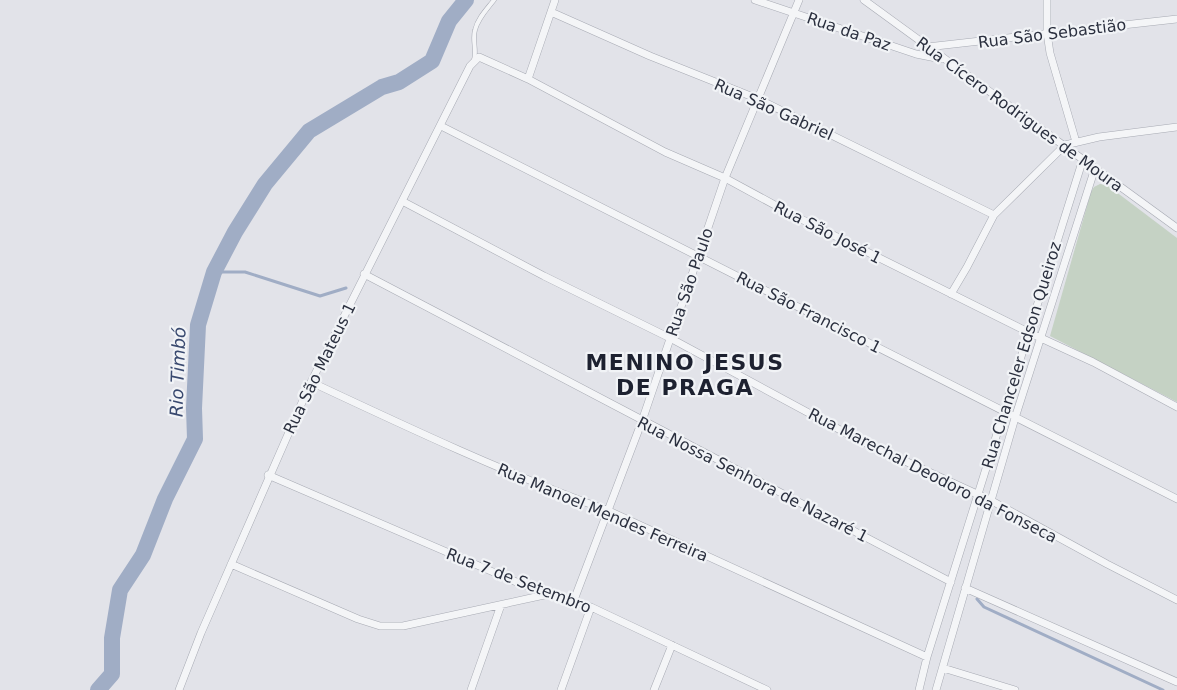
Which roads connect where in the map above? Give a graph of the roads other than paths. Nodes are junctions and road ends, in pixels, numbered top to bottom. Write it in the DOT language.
graph roads {
  1 [pos="495,0"];
  2 [pos="555,0"];
  3 [pos="755,0"];
  4 [pos="799,0"];
  5 [pos="864,0"];
  6 [pos="1047,0"];
  7 [pos="551,12"];
  8 [pos="794,13"];
  9 [pos="1177,19"];
  10 [pos="1047,33"];
  11 [pos="927,47"];
  12 [pos="476,59"];
  13 [pos="944,60"];
  14 [pos="528,79"];
  15 [pos="758,99"];
  16 [pos="441,126"];
  17 [pos="1177,128"];
  18 [pos="1076,142"];
  19 [pos="1065,145"];
  20 [pos="1083,159"];
  21 [pos="1095,168"];
  22 [pos="725,178"];
  23 [pos="402,201"];
  24 [pos="994,215"];
  25 [pos="1177,228"];
  26 [pos="698,256"];
  27 [pos="364,274"];
  28 [pos="951,294"];
  29 [pos="1029,333"];
  30 [pos="670,338"];
  31 [pos="1041,338"];
  32 [pos="311,382"];
  33 [pos="1177,406"];
  34 [pos="1005,411"];
  35 [pos="1015,418"];
  36 [pos="642,421"];
  37 [pos="268,475"];
  38 [pos="978,495"];
  39 [pos="1177,499"];
  40 [pos="992,501"];
  41 [pos="609,511"];
  42 [pos="231,564"];
  43 [pos="951,582"];
  44 [pos="966,588"];
  45 [pos="549,594"];
  46 [pos="574,600"];
  47 [pos="1177,600"];
  48 [pos="501,605"];
  49 [pos="591,607"];
  50 [pos="672,645"];
  51 [pos="927,657"];
  52 [pos="943,668"];
  53 [pos="1177,682"];
  54 [pos="179,690"];
  55 [pos="471,690"];
  56 [pos="561,690"];
  57 [pos="654,690"];
  58 [pos="767,690"];
  59 [pos="919,690"];
  60 [pos="936,690"];
  61 [pos="1015,690"];
  1 -- 12 [label="lane"];
  2 -- 7 [label="street"];
  3 -- 8 [label="street, Rua da Paz"];
  4 -- 8 [label="street, Rua São Paulo"];
  5 -- 11 [label="street, Rua Cícero Rodrigues de Moura"];
  6 -- 10 [label="street"];
  7 -- 14 [label="street"];
  7 -- 15 [label="street, Rua São Gabriel"];
  8 -- 13 [label="street, Rua da Paz"];
  8 -- 15 [label="street, Rua São Paulo"];
  9 -- 10 [label="street, Rua São Sebastião"];
  10 -- 11 [label="street, Rua São Sebastião"];
  10 -- 18 [label="street"];
  11 -- 13 [label="street, Rua Cícero Rodrigues de Moura"];
  12 -- 14 [label="street, Rua São José 1"];
  12 -- 16 [label="street, Rua São Mateus 1"];
  13 -- 19 [label="street, Rua Cícero Rodrigues de Moura"];
  14 -- 22 [label="street, Rua São José 1"];
  15 -- 22 [label="street, Rua São Paulo"];
  15 -- 24 [label="street, Rua São Gabriel"];
  16 -- 23 [label="street, Rua São Mateus 1"];
  16 -- 26 [label="street, Rua São Francisco 1"];
  17 -- 18 [label="street"];
  18 -- 19 [label="street"];
  19 -- 20 [label="street, Rua Cícero Rodrigues de Moura"];
  19 -- 24 [label="street"];
  20 -- 21 [label="street, Rua Cícero Rodrigues de Moura"];
  20 -- 29 [label="street, Rua Chanceler Edson Queiroz"];
  21 -- 25 [label="street, Rua Cícero Rodrigues de Moura"];
  21 -- 31 [label="street, Rua Chanceler Edson Queiroz"];
  22 -- 26 [label="street, Rua São Paulo"];
  22 -- 28 [label="street, Rua São José 1"];
  23 -- 27 [label="street, Rua São Mateus 1"];
  23 -- 30 [label="street, Rua Marechal Deodoro da Fonseca"];
  24 -- 28 [label="street"];
  26 -- 30 [label="street, Rua São Paulo"];
  26 -- 34 [label="street, Rua São Francisco 1"];
  27 -- 32 [label="street, Rua São Mateus 1"];
  27 -- 36 [label="street, Rua Nossa Senhora de Nazaré 1"];
  28 -- 29 [label="street, Rua São José 1"];
  29 -- 31 [label="street, Rua São José 1"];
  29 -- 34 [label="street, Rua Chanceler Edson Queiroz"];
  30 -- 36 [label="street, Rua São Paulo"];
  30 -- 38 [label="street, Rua Marechal Deodoro da Fonseca"];
  31 -- 33 [label="street, Rua São José 1"];
  31 -- 35 [label="street, Rua Chanceler Edson Queiroz"];
  32 -- 37 [label="street, Rua São Mateus 1"];
  32 -- 41 [label="street, Rua Manoel Mendes Ferreira"];
  34 -- 35 [label="street, Rua São Francisco 1"];
  34 -- 38 [label="street, Rua Chanceler Edson Queiroz"];
  35 -- 39 [label="street, Rua São Francisco 1"];
  35 -- 40 [label="street, Rua Chanceler Edson Queiroz"];
  36 -- 41 [label="street, Rua São Paulo"];
  36 -- 43 [label="street, Rua Nossa Senhora de Nazaré 1"];
  37 -- 42 [label="street, Rua São Mateus 1"];
  37 -- 45 [label="street, Rua 7 de Setembro"];
  38 -- 40 [label="street, Rua Marechal Deodoro da Fonseca"];
  38 -- 43 [label="street, Rua Chanceler Edson Queiroz"];
  40 -- 44 [label="street, Rua Chanceler Edson Queiroz"];
  40 -- 47 [label="street, Rua Marechal Deodoro da Fonseca"];
  41 -- 46 [label="street, Rua São Paulo"];
  41 -- 51 [label="street, Rua Manoel Mendes Ferreira"];
  42 -- 48 [label="street"];
  42 -- 54 [label="street, Rua São Mateus 1"];
  43 -- 51 [label="street, Rua Chanceler Edson Queiroz"];
  44 -- 52 [label="street, Rua Chanceler Edson Queiroz"];
  44 -- 53 [label="street"];
  45 -- 46 [label="street, Rua 7 de Setembro"];
  45 -- 48 [label="street"];
  46 -- 49 [label="street, Rua 7 de Setembro"];
  48 -- 55 [label="street"];
  49 -- 50 [label="street, Rua 7 de Setembro"];
  49 -- 56 [label="street"];
  50 -- 57 [label="street"];
  50 -- 58 [label="street, Rua 7 de Setembro"];
  51 -- 59 [label="street, Rua Chanceler Edson Queiroz"];
  52 -- 60 [label="street, Rua Chanceler Edson Queiroz"];
  52 -- 61 [label="street"];
}
